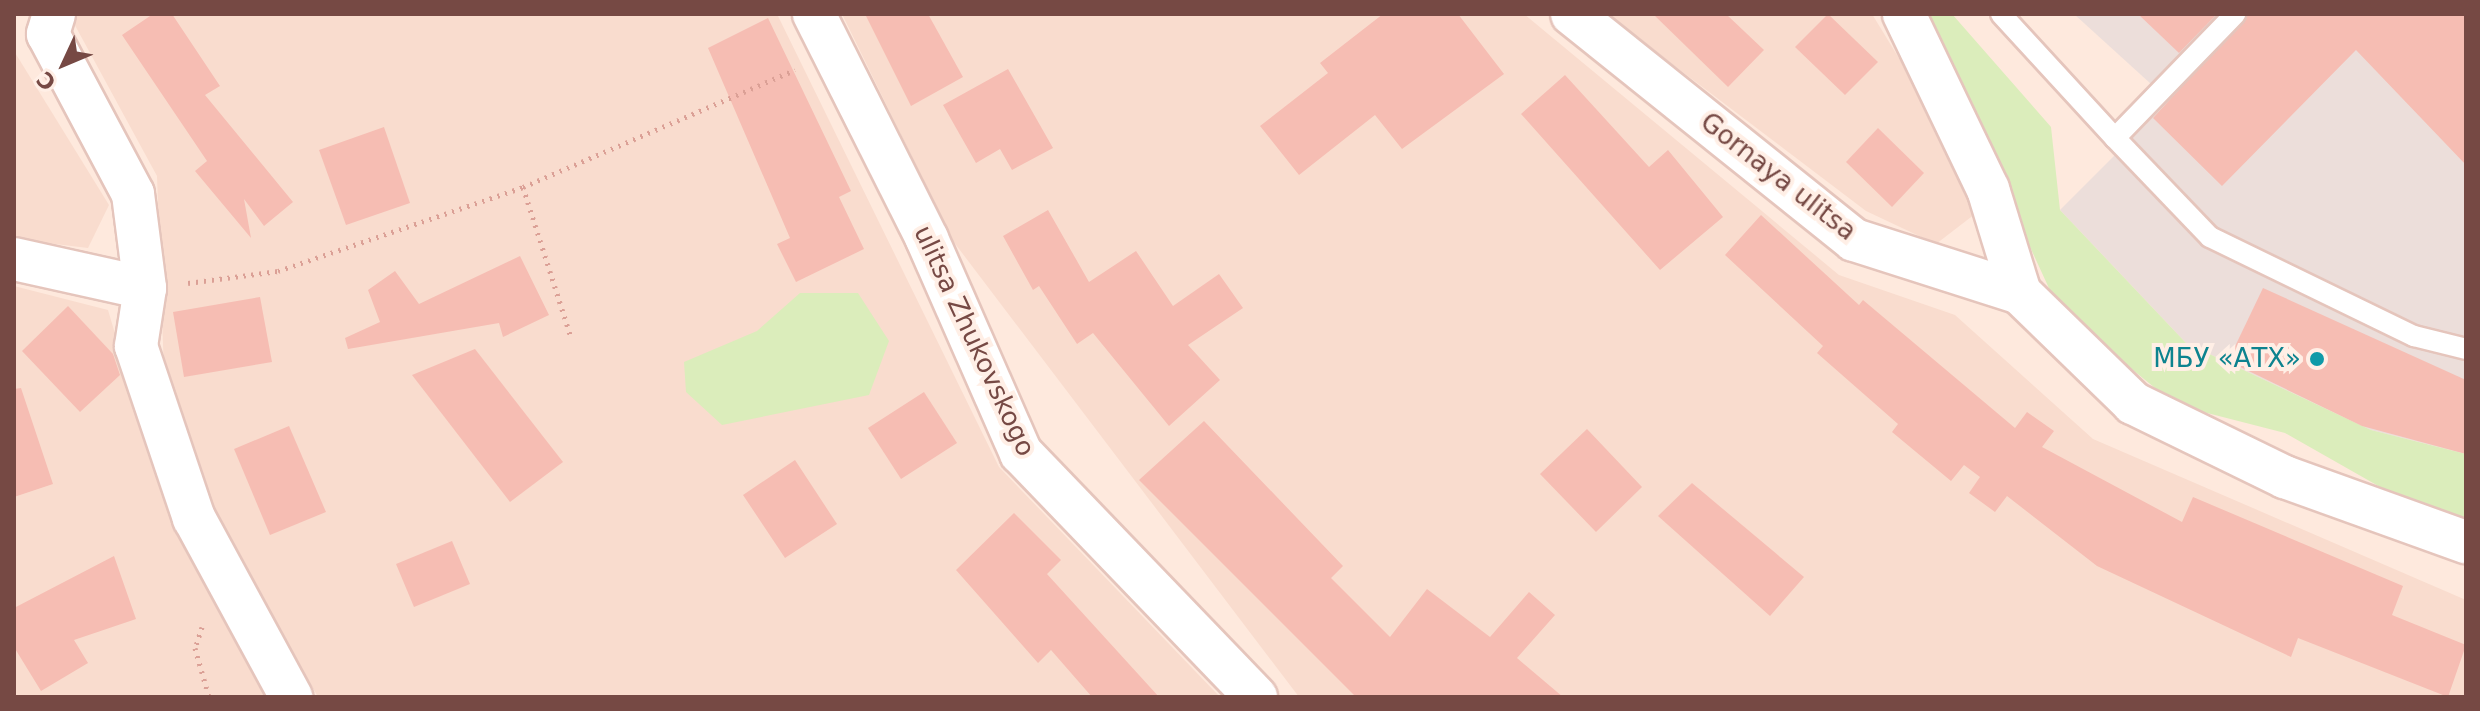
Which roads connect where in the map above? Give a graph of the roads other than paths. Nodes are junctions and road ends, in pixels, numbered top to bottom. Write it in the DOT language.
graph roads {
  1 [pos="54,14"];
  2 [pos="814,14"];
  3 [pos="1572,14"];
  4 [pos="1904,14"];
  5 [pos="2001,14"];
  6 [pos="2235,14"];
  7 [pos="2115,138"];
  8 [pos="14,259"];
  9 [pos="145,288"];
  10 [pos="2020,293"];
  11 [pos="2466,349"];
  12 [pos="2466,542"];
  13 [pos="291,697"];
  14 [pos="1256,697"];
  1 -- 9 [label="street"];
  2 -- 14 [label="street, ulitsa Zhukovskogo"];
  3 -- 10 [label="street, Gornaya ulitsa"];
  4 -- 10 [label="street"];
  5 -- 7 [label="lane"];
  6 -- 7 [label="lane"];
  7 -- 11 [label="lane"];
  8 -- 9 [label="street"];
  9 -- 13 [label="street"];
  10 -- 12 [label="street, Gornaya ulitsa"];
}
